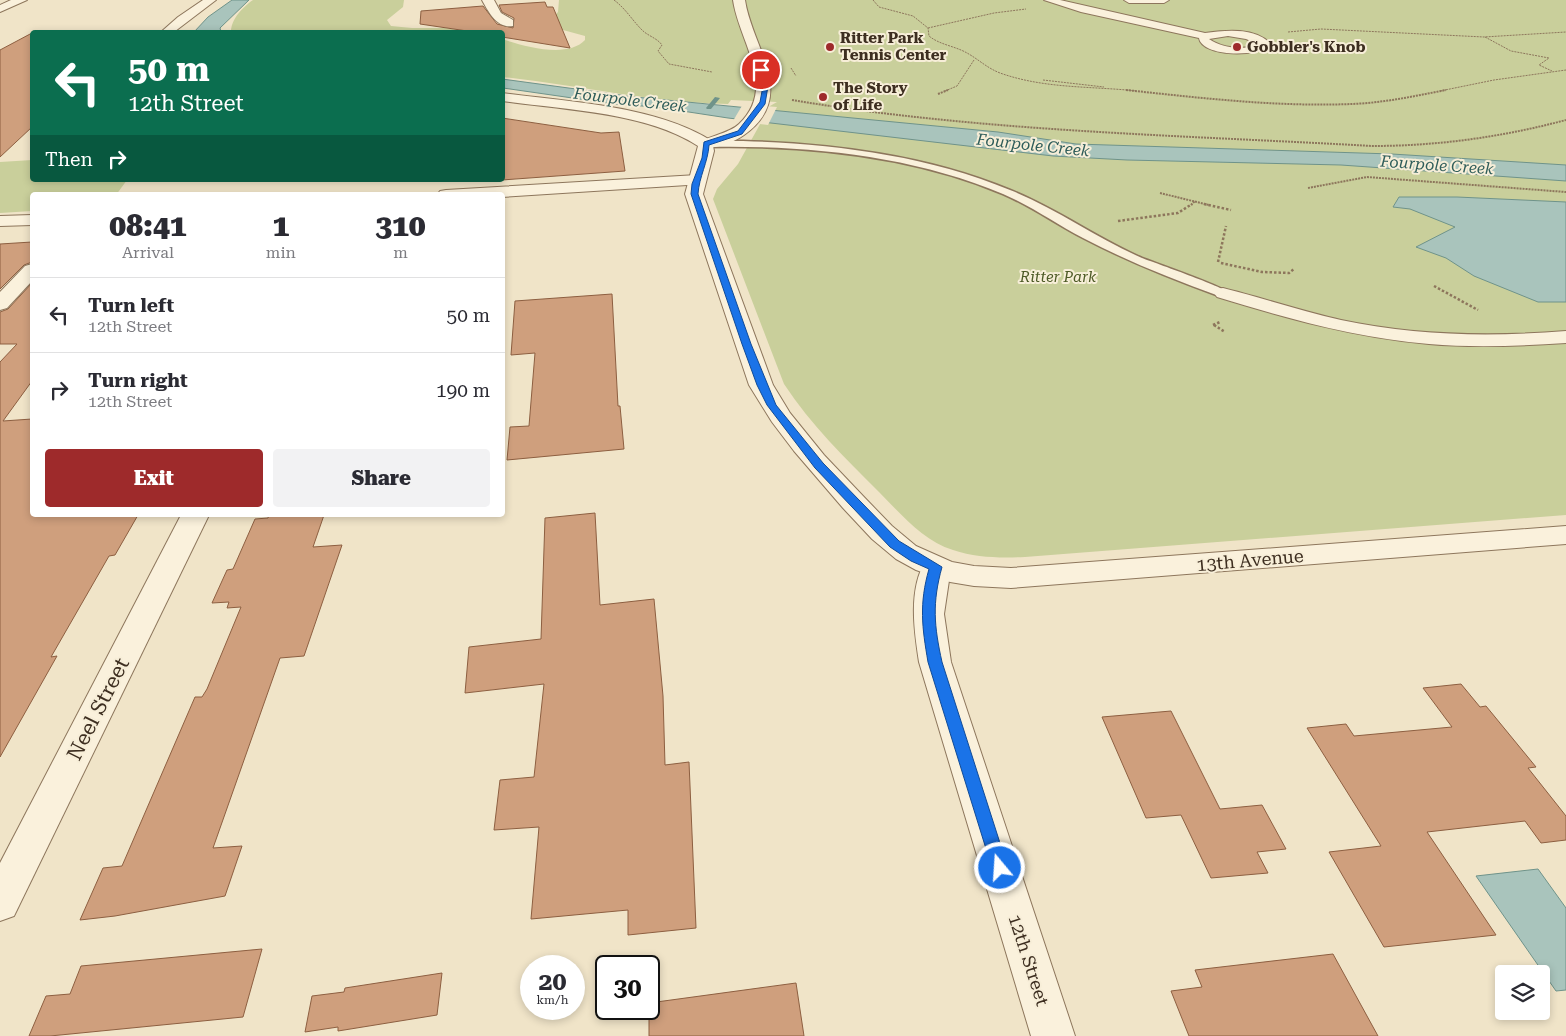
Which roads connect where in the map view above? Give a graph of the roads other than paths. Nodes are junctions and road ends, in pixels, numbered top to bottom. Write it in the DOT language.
graph roads {
  1 [pos="21,0"];
  2 [pos="210,0"];
  3 [pos="488,0"];
  4 [pos="739,0"];
  5 [pos="1049,0"];
  6 [pos="1129,0"];
  7 [pos="1164,0"];
  8 [pos="0,9"];
  9 [pos="509,23"];
  10 [pos="169,30"];
  11 [pos="1205,36"];
  12 [pos="505,97"];
  13 [pos="706,144"];
  14 [pos="697,180"];
  15 [pos="505,192"];
  16 [pos="30,220"];
  17 [pos="0,221"];
  18 [pos="30,272"];
  19 [pos="1223,293"];
  20 [pos="0,304"];
  21 [pos="1566,337"];
  22 [pos="194,517"];
  23 [pos="1566,535"];
  24 [pos="936,567"];
  25 [pos="0,903"];
  26 [pos="1053,1036"];
  1 -- 8 [label="street"];
  2 -- 10 [label="street"];
  3 -- 9 [label="street"];
  4 -- 13 [label="street"];
  5 -- 11 [label="street"];
  6 -- 7 [label="street"];
  12 -- 13 [label="street"];
  13 -- 14 [label="street"];
  13 -- 19 [label="lane"];
  14 -- 15 [label="street"];
  14 -- 24 [label="street"];
  16 -- 17 [label="street"];
  18 -- 20 [label="street"];
  19 -- 21 [label="street"];
  22 -- 25 [label="street, Neel Street"];
  23 -- 24 [label="street, 13th Avenue"];
  24 -- 26 [label="street, 12th Street"];
}
